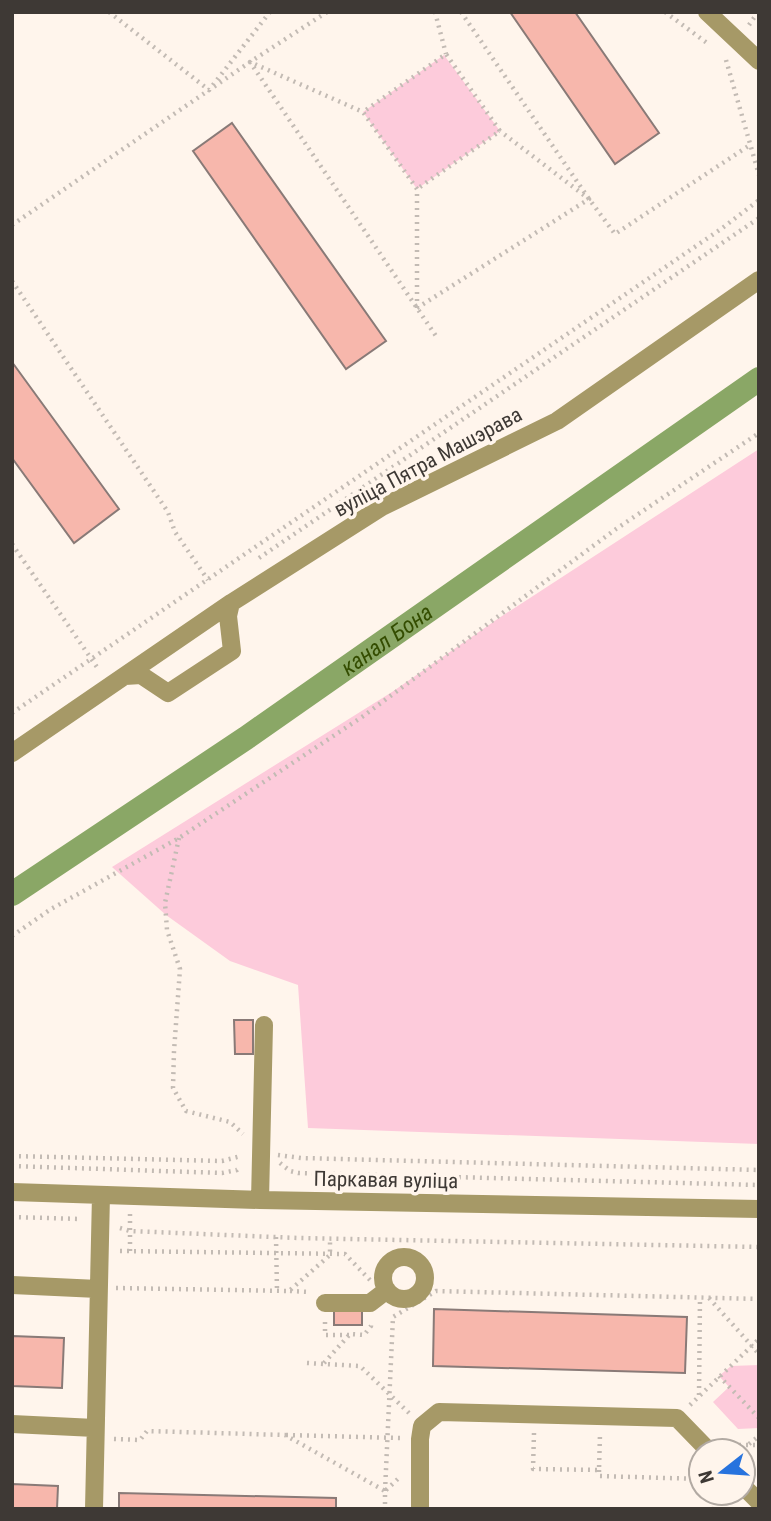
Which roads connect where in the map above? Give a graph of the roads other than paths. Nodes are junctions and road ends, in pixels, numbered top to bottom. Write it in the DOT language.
graph roads {
  1 [pos="707,12"];
  2 [pos="759,61"];
  3 [pos="759,280"];
  4 [pos="232,603"];
  5 [pos="118,681"];
  6 [pos="12,753"];
  7 [pos="264,1025"];
  8 [pos="12,1192"];
  9 [pos="101,1195"];
  10 [pos="260,1200"];
  11 [pos="759,1209"];
  12 [pos="12,1286"];
  13 [pos="106,1288"];
  14 [pos="387,1290"];
  15 [pos="325,1303"];
  16 [pos="12,1424"];
  17 [pos="95,1434"];
  18 [pos="695,1437"];
  19 [pos="94,1509"];
  20 [pos="420,1509"];
  1 -- 2 [label="street"];
  3 -- 4 [label="street, вуліца Пятра Машэрава"];
  4 -- 5 [label="street, вуліца Пятра Машэрава"];
  4 -- 5 [label="street"];
  5 -- 6 [label="street, вуліца Пятра Машэрава"];
  7 -- 10 [label="street"];
  8 -- 9 [label="street, Паркавая вуліца"];
  9 -- 10 [label="street, Паркавая вуліца"];
  9 -- 13 [label="street"];
  10 -- 11 [label="street, Паркавая вуліца"];
  12 -- 13 [label="street"];
  13 -- 17 [label="street"];
  14 -- 14 [label="street"];
  14 -- 15 [label="street"];
  16 -- 17 [label="street"];
  17 -- 19 [label="street"];
  18 -- 20 [label="street"];
}
